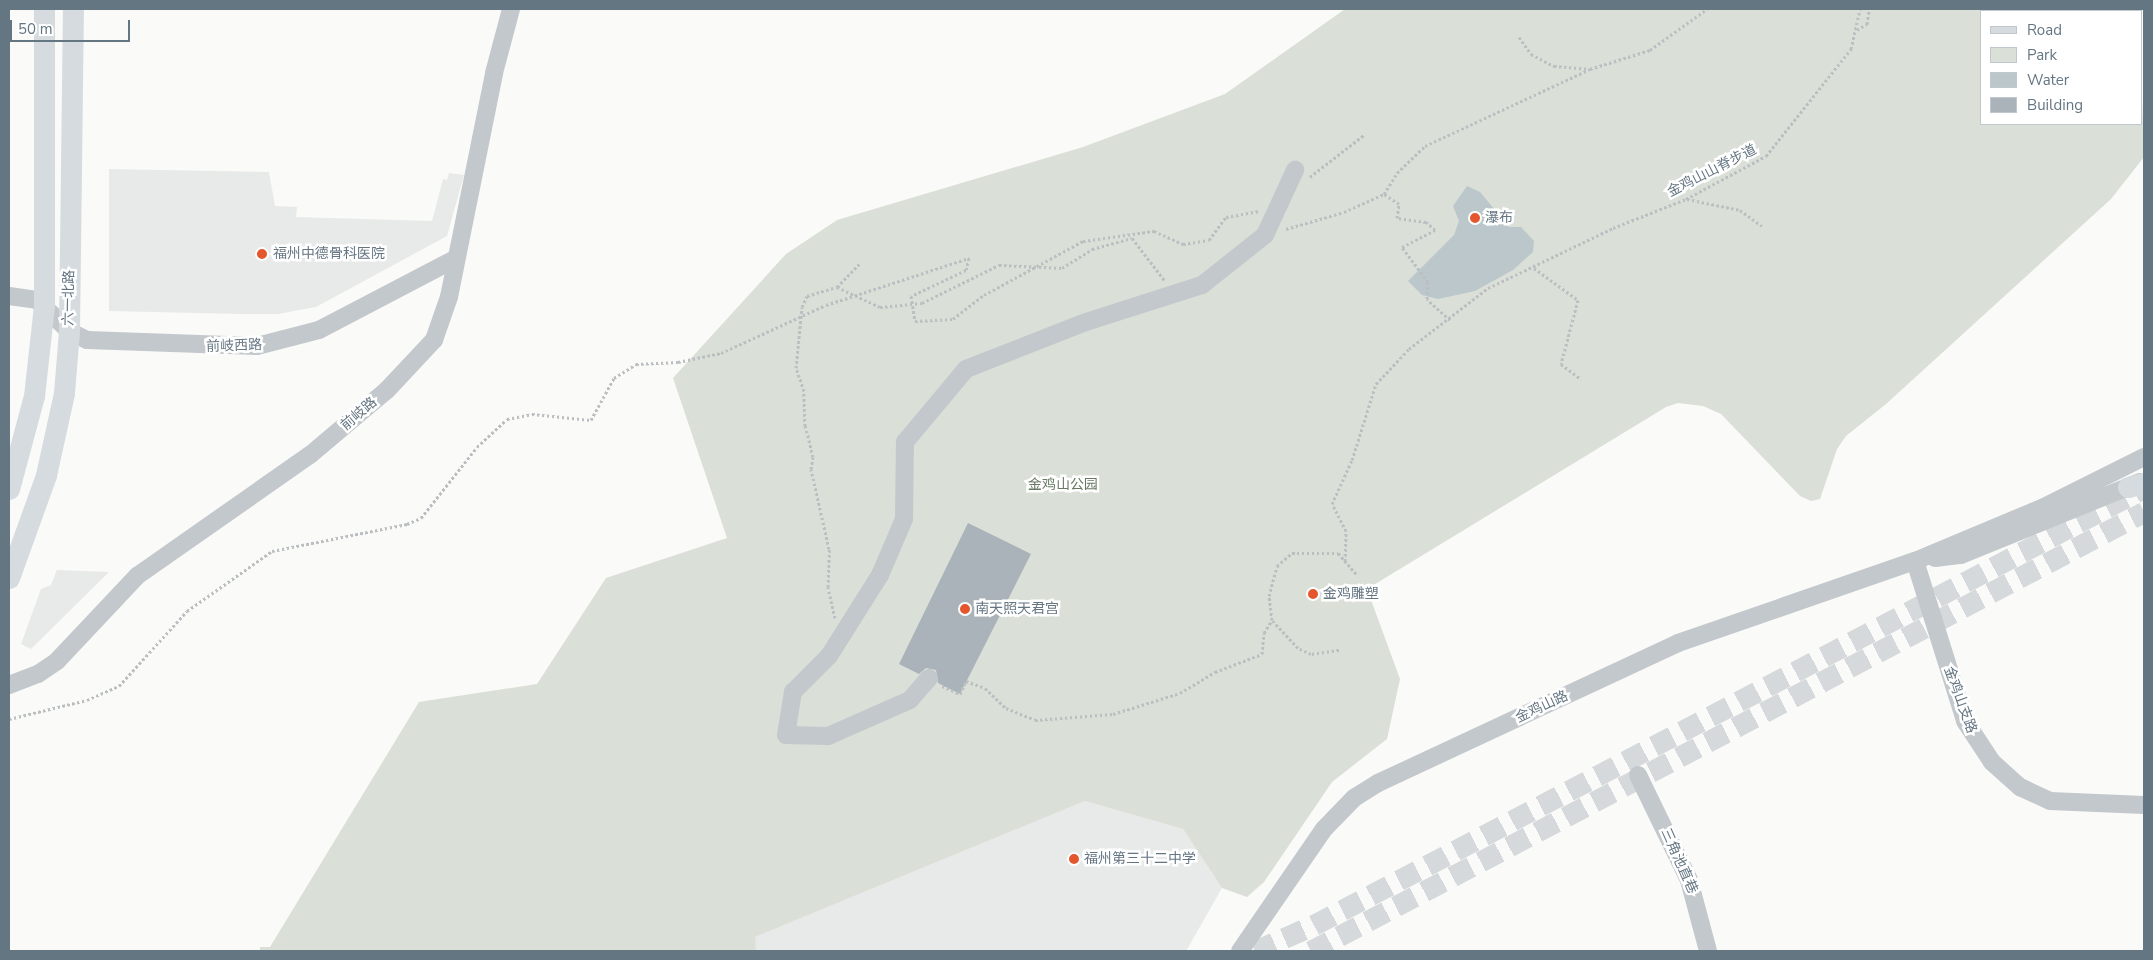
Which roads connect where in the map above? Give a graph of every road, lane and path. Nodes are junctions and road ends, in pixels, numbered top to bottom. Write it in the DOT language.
graph roads {
  1 [pos="44,9"];
  2 [pos="73,9"];
  3 [pos="511,9"];
  4 [pos="1707,9"];
  5 [pos="1860,9"];
  6 [pos="1869,9"];
  7 [pos="1856,30"];
  8 [pos="1520,37"];
  9 [pos="1590,69"];
  10 [pos="1364,135"];
  11 [pos="1299,176"];
  12 [pos="1384,194"];
  13 [pos="1686,199"];
  14 [pos="1264,210"];
  15 [pos="1762,226"];
  16 [pos="1265,235"];
  17 [pos="455,259"];
  18 [pos="859,264"];
  19 [pos="1534,268"];
  20 [pos="837,287"];
  21 [pos="1177,293"];
  22 [pos="9,296"];
  23 [pos="44,305"];
  24 [pos="1450,320"];
  25 [pos="69,331"];
  26 [pos="1581,379"];
  27 [pos="2144,457"];
  28 [pos="2139,484"];
  29 [pos="9,489"];
  30 [pos="1345,561"];
  31 [pos="1915,561"];
  32 [pos="1357,575"];
  33 [pos="9,578"];
  34 [pos="1272,620"];
  35 [pos="838,643"];
  36 [pos="1339,650"];
  37 [pos="928,678"];
  38 [pos="9,686"];
  39 [pos="9,719"];
  40 [pos="1638,775"];
  41 [pos="2144,805"];
  42 [pos="1240,951"];
  43 [pos="1708,951"];
  1 -- 23 [label="main road, 六一北路"];
  2 -- 25 [label="main road, 六一北路"];
  3 -- 17 [label="street, 前岐路"];
  4 -- 9 [label="path"];
  5 -- 7 [label="path, 金鸡山山脊步道"];
  6 -- 7 [label="path"];
  7 -- 13 [label="path, 金鸡山山脊步道"];
  8 -- 9 [label="path"];
  9 -- 12 [label="path"];
  10 -- 11 [label="path"];
  11 -- 16 [label="street"];
  12 -- 16 [label="path"];
  12 -- 24 [label="path"];
  13 -- 15 [label="path"];
  13 -- 19 [label="path, 金鸡山山脊步道"];
  14 -- 39 [label="path"];
  16 -- 21 [label="street"];
  17 -- 25 [label="street, 前岐西路"];
  17 -- 38 [label="street, 前岐路"];
  18 -- 20 [label="path"];
  19 -- 24 [label="path, 金鸡山山脊步道"];
  19 -- 26 [label="path"];
  20 -- 21 [label="path"];
  20 -- 35 [label="path"];
  21 -- 35 [label="street"];
  22 -- 23 [label="street, 前岐西路"];
  23 -- 25 [label="street, 前岐西路"];
  23 -- 29 [label="main road, 六一北路"];
  24 -- 30 [label="path, 金鸡山山脊步道"];
  25 -- 33 [label="main road, 六一北路"];
  27 -- 31 [label="street"];
  28 -- 31 [label="street"];
  30 -- 32 [label="path"];
  30 -- 34 [label="path"];
  31 -- 41 [label="street, 金鸡山支路"];
  31 -- 42 [label="street, 金鸡山路"];
  34 -- 36 [label="path"];
  34 -- 37 [label="path"];
  35 -- 37 [label="street"];
  40 -- 43 [label="street, 三角池直巷"];
}
